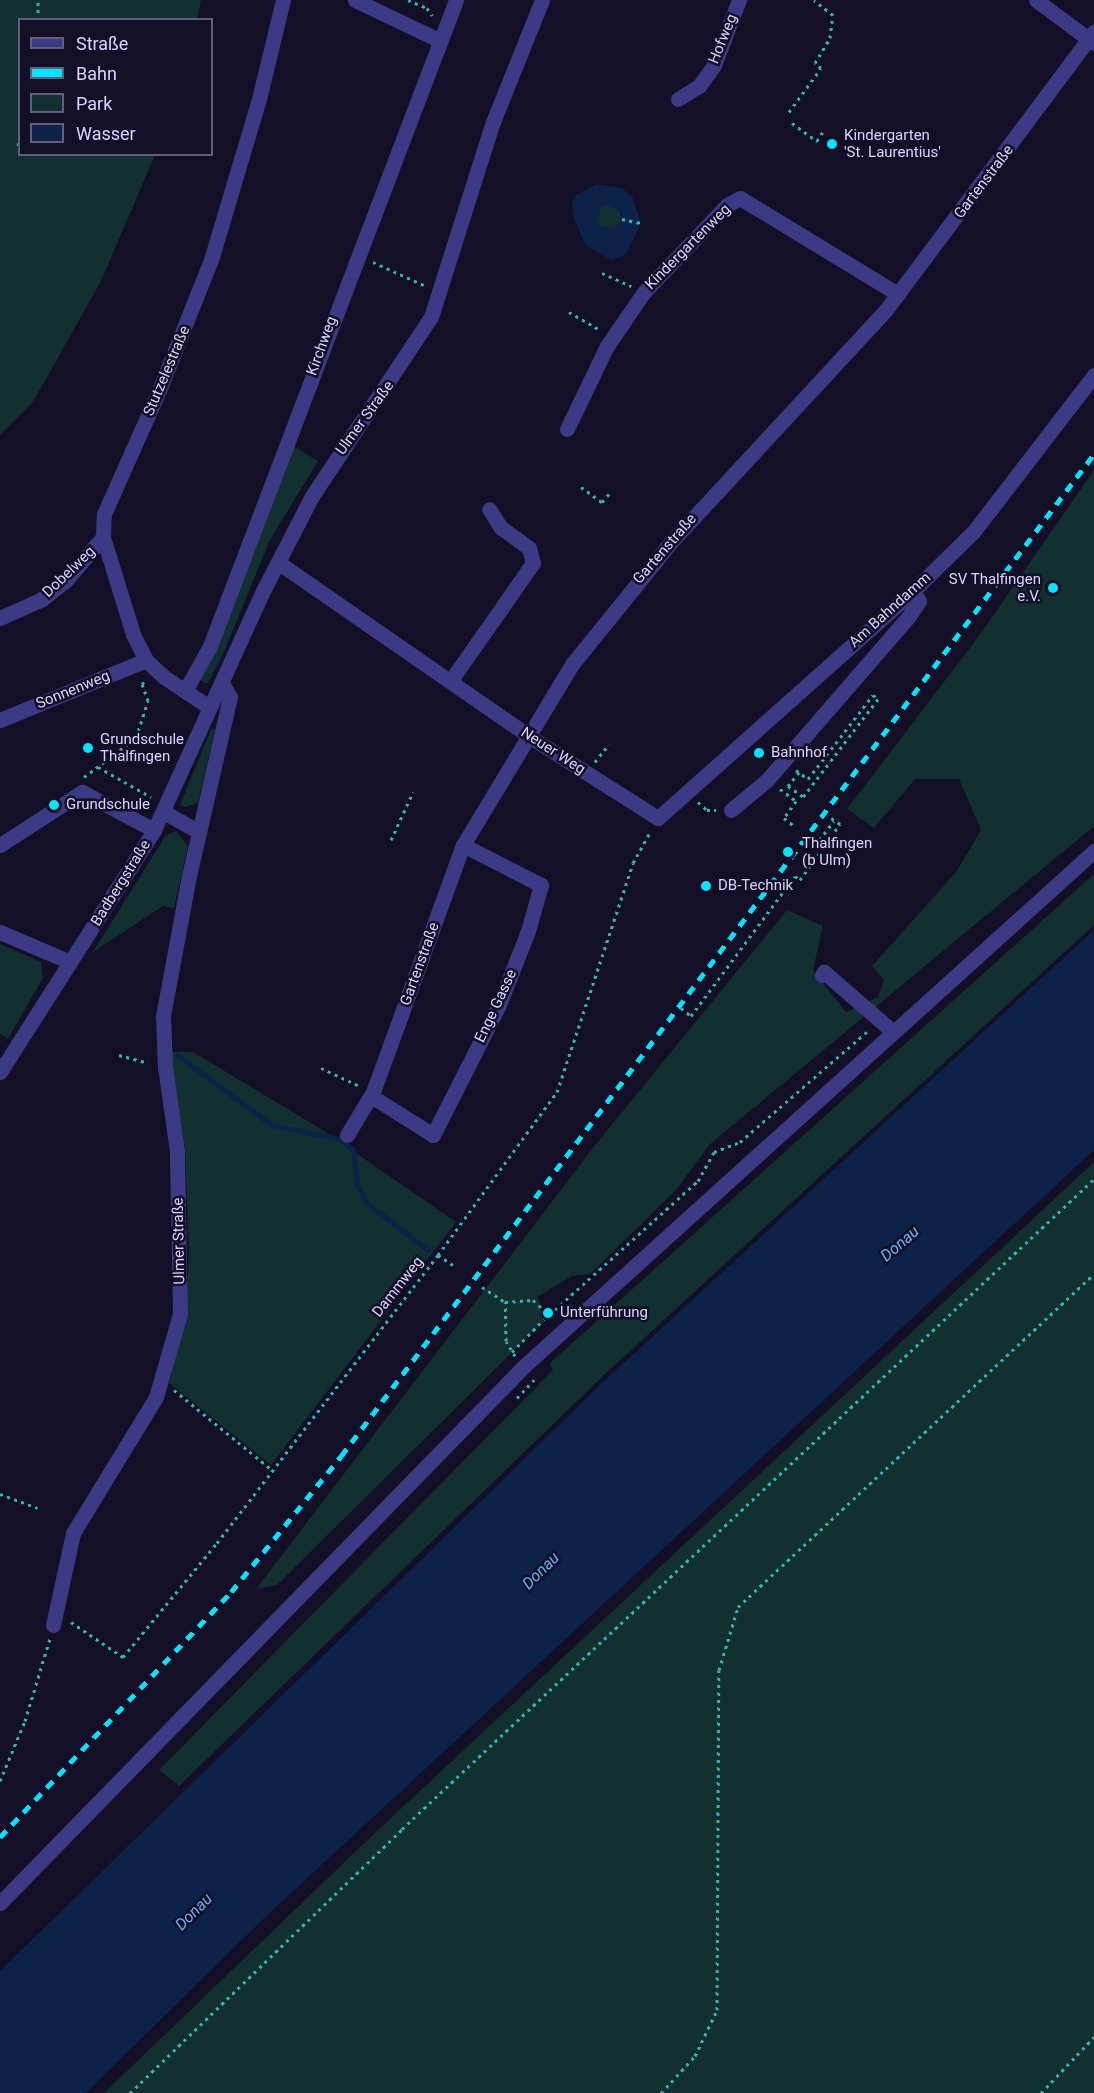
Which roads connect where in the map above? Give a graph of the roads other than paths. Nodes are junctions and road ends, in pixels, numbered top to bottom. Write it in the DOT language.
graph roads {
  1 [pos="283,0"];
  2 [pos="355,0"];
  3 [pos="456,0"];
  4 [pos="542,0"];
  5 [pos="739,0"];
  6 [pos="1036,0"];
  7 [pos="1092,38"];
  8 [pos="441,41"];
  9 [pos="678,99"];
  10 [pos="898,294"];
  11 [pos="1094,375"];
  12 [pos="567,429"];
  13 [pos="489,509"];
  14 [pos="103,537"];
  15 [pos="279,563"];
  16 [pos="913,591"];
  17 [pos="0,618"];
  18 [pos="150,665"];
  19 [pos="451,680"];
  20 [pos="222,683"];
  21 [pos="185,691"];
  22 [pos="209,707"];
  23 [pos="0,720"];
  24 [pos="527,735"];
  25 [pos="731,810"];
  26 [pos="164,812"];
  27 [pos="658,818"];
  28 [pos="154,831"];
  29 [pos="199,832"];
  30 [pos="0,845"];
  31 [pos="463,845"];
  32 [pos="1094,851"];
  33 [pos="0,932"];
  34 [pos="70,962"];
  35 [pos="822,975"];
  36 [pos="892,1031"];
  37 [pos="0,1072"];
  38 [pos="372,1094"];
  39 [pos="347,1135"];
  40 [pos="54,1618"];
  41 [pos="0,1904"];
  1 -- 14 [label="street, Stutzelestraße"];
  2 -- 8 [label="street"];
  3 -- 8 [label="street, Kirchweg"];
  4 -- 15 [label="street, Ulmer Straße"];
  5 -- 9 [label="street, Hofweg"];
  6 -- 7 [label="street"];
  7 -- 10 [label="street, Gartenstraße"];
  8 -- 21 [label="street, Kirchweg"];
  10 -- 12 [label="street, Kindergartenweg"];
  10 -- 24 [label="street, Gartenstraße"];
  11 -- 16 [label="street, Am Bahndamm"];
  13 -- 19 [label="street"];
  14 -- 17 [label="street, Dobelweg"];
  14 -- 18 [label="street, Stutzelestraße"];
  15 -- 19 [label="street, Neuer Weg"];
  15 -- 20 [label="street, Ulmer Straße"];
  16 -- 25 [label="street"];
  16 -- 27 [label="street, Am Bahndamm"];
  18 -- 21 [label="street, Stutzelestraße"];
  18 -- 23 [label="street, Sonnenweg"];
  19 -- 24 [label="street, Neuer Weg"];
  20 -- 22 [label="street, Badbergstraße"];
  20 -- 29 [label="street, Ulmer Straße"];
  21 -- 22 [label="street, Stutzelestraße"];
  22 -- 26 [label="street, Badbergstraße"];
  24 -- 27 [label="street, Neuer Weg"];
  24 -- 31 [label="street, Gartenstraße"];
  26 -- 28 [label="street, Badbergstraße"];
  26 -- 29 [label="street"];
  28 -- 30 [label="street"];
  28 -- 34 [label="street, Badbergstraße"];
  29 -- 40 [label="street, Ulmer Straße"];
  31 -- 38 [label="street, Gartenstraße"];
  31 -- 38 [label="street, Enge Gasse"];
  32 -- 36 [label="street"];
  33 -- 34 [label="street"];
  34 -- 37 [label="street, Badbergstraße"];
  35 -- 36 [label="street"];
  36 -- 41 [label="street"];
  38 -- 39 [label="street, Gartenstraße"];
}
